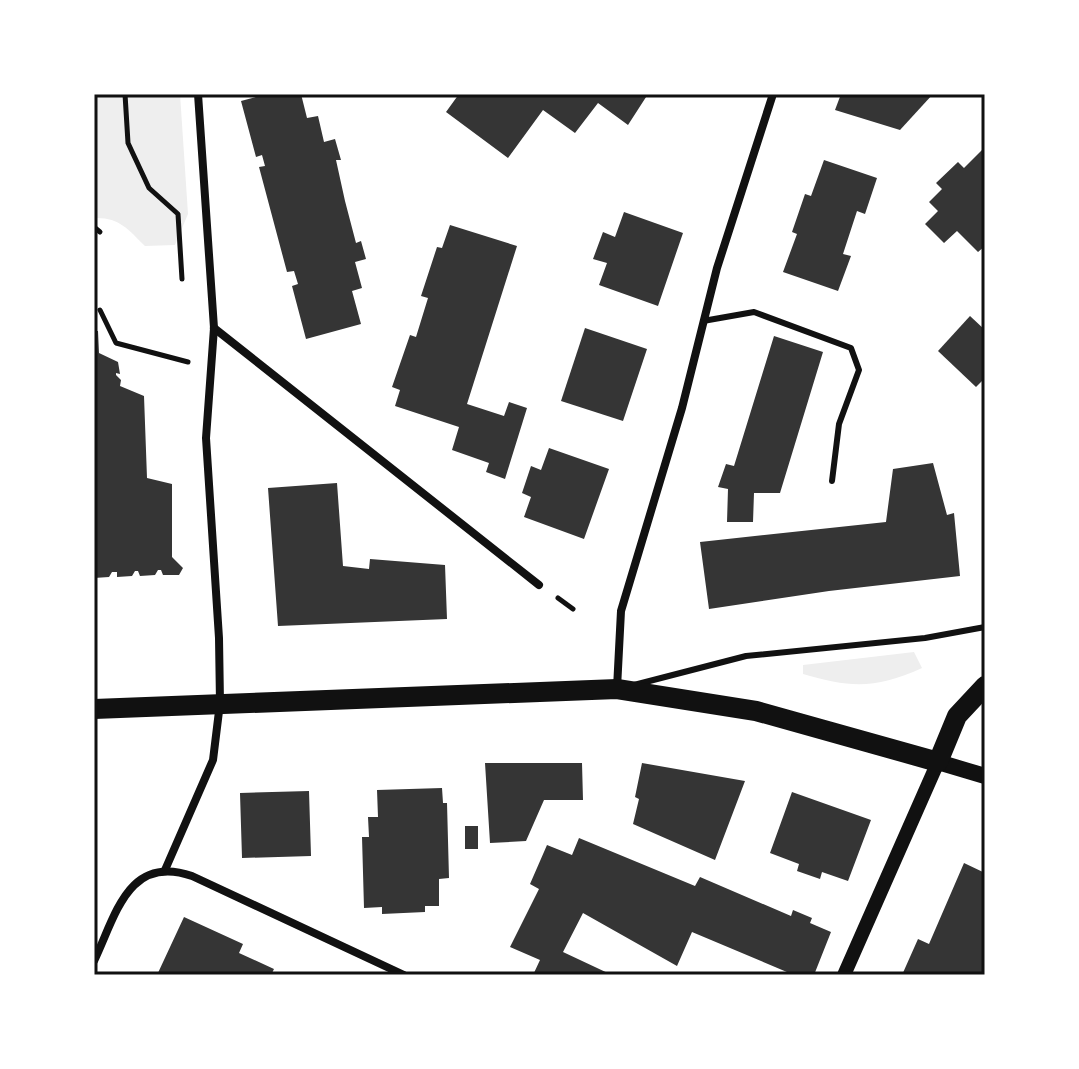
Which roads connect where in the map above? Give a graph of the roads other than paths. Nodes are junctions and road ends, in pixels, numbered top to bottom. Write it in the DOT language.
graph roads {
  1 [pos="198,94"];
  2 [pos="773,94"];
  3 [pos="703,321"];
  4 [pos="214,328"];
  5 [pos="832,481"];
  6 [pos="539,585"];
  7 [pos="985,627"];
  8 [pos="985,686"];
  9 [pos="617,689"];
  10 [pos="220,703"];
  11 [pos="94,709"];
  12 [pos="938,762"];
  13 [pos="985,776"];
  14 [pos="165,870"];
  15 [pos="94,961"];
  16 [pos="404,975"];
  17 [pos="844,975"];
  1 -- 4 [label="street"];
  2 -- 3 [label="street"];
  3 -- 5 [label="lane"];
  3 -- 9 [label="street"];
  4 -- 6 [label="street"];
  4 -- 10 [label="street"];
  7 -- 9 [label="lane"];
  8 -- 12 [label="main road"];
  9 -- 10 [label="main road"];
  9 -- 12 [label="main road"];
  10 -- 11 [label="main road"];
  10 -- 14 [label="street"];
  12 -- 13 [label="main road"];
  12 -- 17 [label="street"];
  14 -- 15 [label="street"];
  14 -- 16 [label="street"];
}
